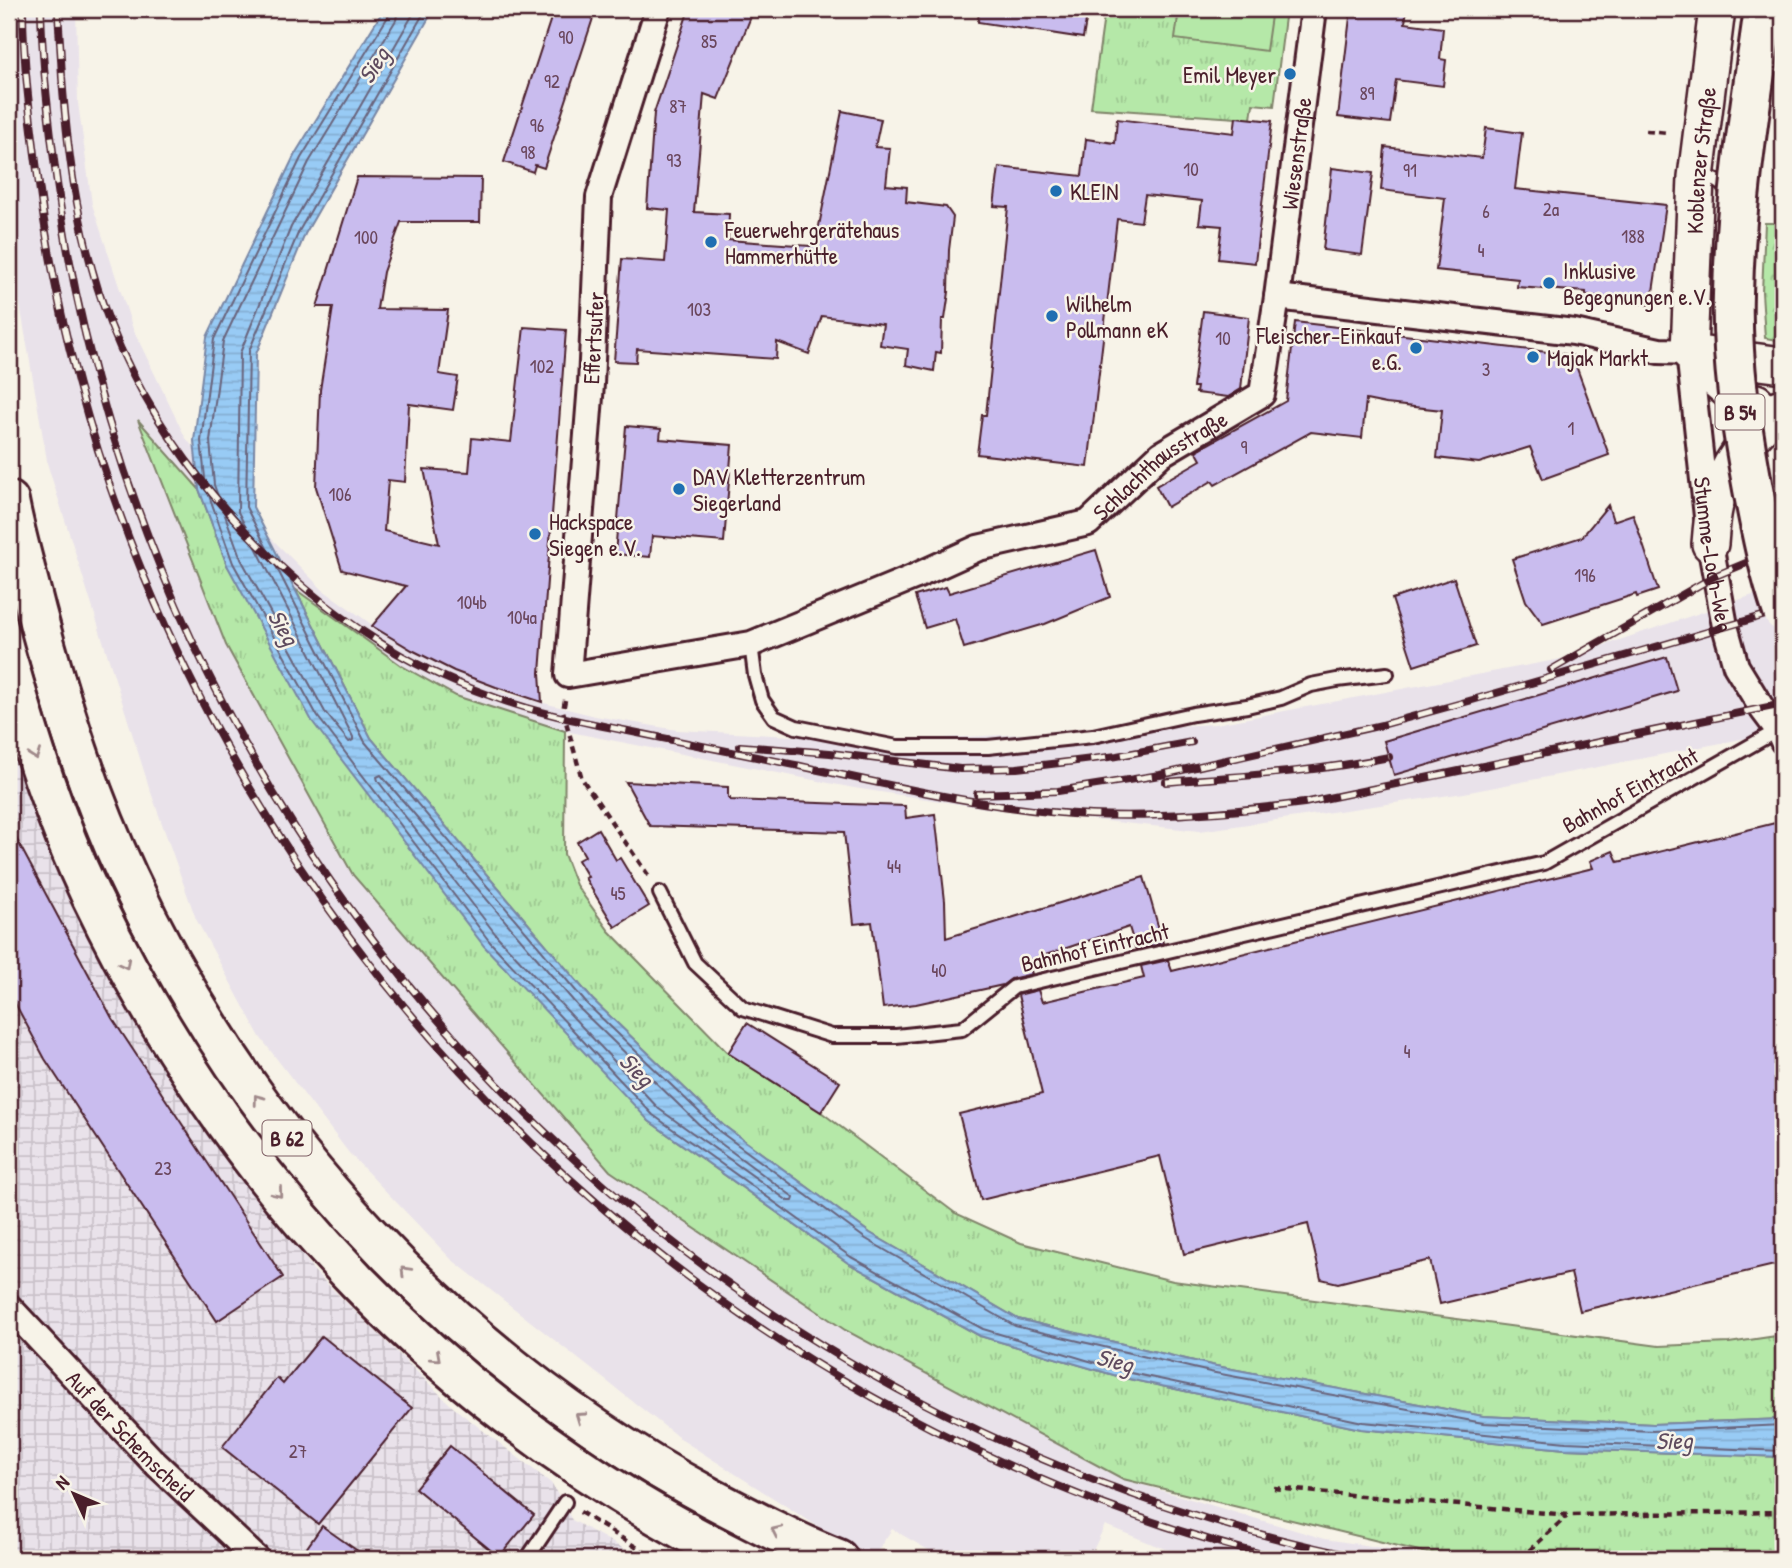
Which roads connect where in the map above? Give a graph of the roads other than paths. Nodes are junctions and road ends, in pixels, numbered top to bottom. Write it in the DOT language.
graph roads {
  1 [pos="659,9"];
  2 [pos="1314,9"];
  3 [pos="1717,9"];
  4 [pos="1764,9"];
  5 [pos="1696,177"];
  6 [pos="1278,297"];
  7 [pos="1744,327"];
  8 [pos="1689,352"];
  9 [pos="1774,359"];
  10 [pos="1781,409"];
  11 [pos="9,501"];
  12 [pos="1710,544"];
  13 [pos="1783,612"];
  14 [pos="751,644"];
  15 [pos="9,666"];
  16 [pos="1387,674"];
  17 [pos="568,676"];
  18 [pos="1781,736"];
  19 [pos="660,893"];
  20 [pos="9,1307"];
  21 [pos="565,1502"];
  22 [pos="257,1559"];
  23 [pos="527,1559"];
  24 [pos="738,1559"];
  25 [pos="838,1559"];
  1 -- 17 [label="street, Effertsufer"];
  2 -- 6 [label="street, Wiesenstraße"];
  3 -- 5 [label="main road, Koblenzer Straße"];
  4 -- 13 [label="highway, B 54, bridge"];
  5 -- 7 [label="lane"];
  5 -- 8 [label="main road, Koblenzer Straße"];
  6 -- 8 [label="street"];
  6 -- 14 [label="street, Schlachthausstraße"];
  8 -- 9 [label="main road"];
  8 -- 10 [label="main road"];
  8 -- 12 [label="street, Stumme-Loch-Weg"];
  10 -- 12 [label="main road"];
  25 -- 11 [label="highway, B 62, one-way"];
  12 -- 18 [label="street, Stumme-Loch-Weg"];
  14 -- 16 [label="lane"];
  14 -- 17 [label="street, Schlachthausstraße"];
  15 -- 24 [label="highway, B 62, one-way, bridge"];
  18 -- 19 [label="lane, Bahnhof Eintracht"];
  20 -- 22 [label="street, Auf der Schemscheid"];
  21 -- 23 [label="lane"];
}
